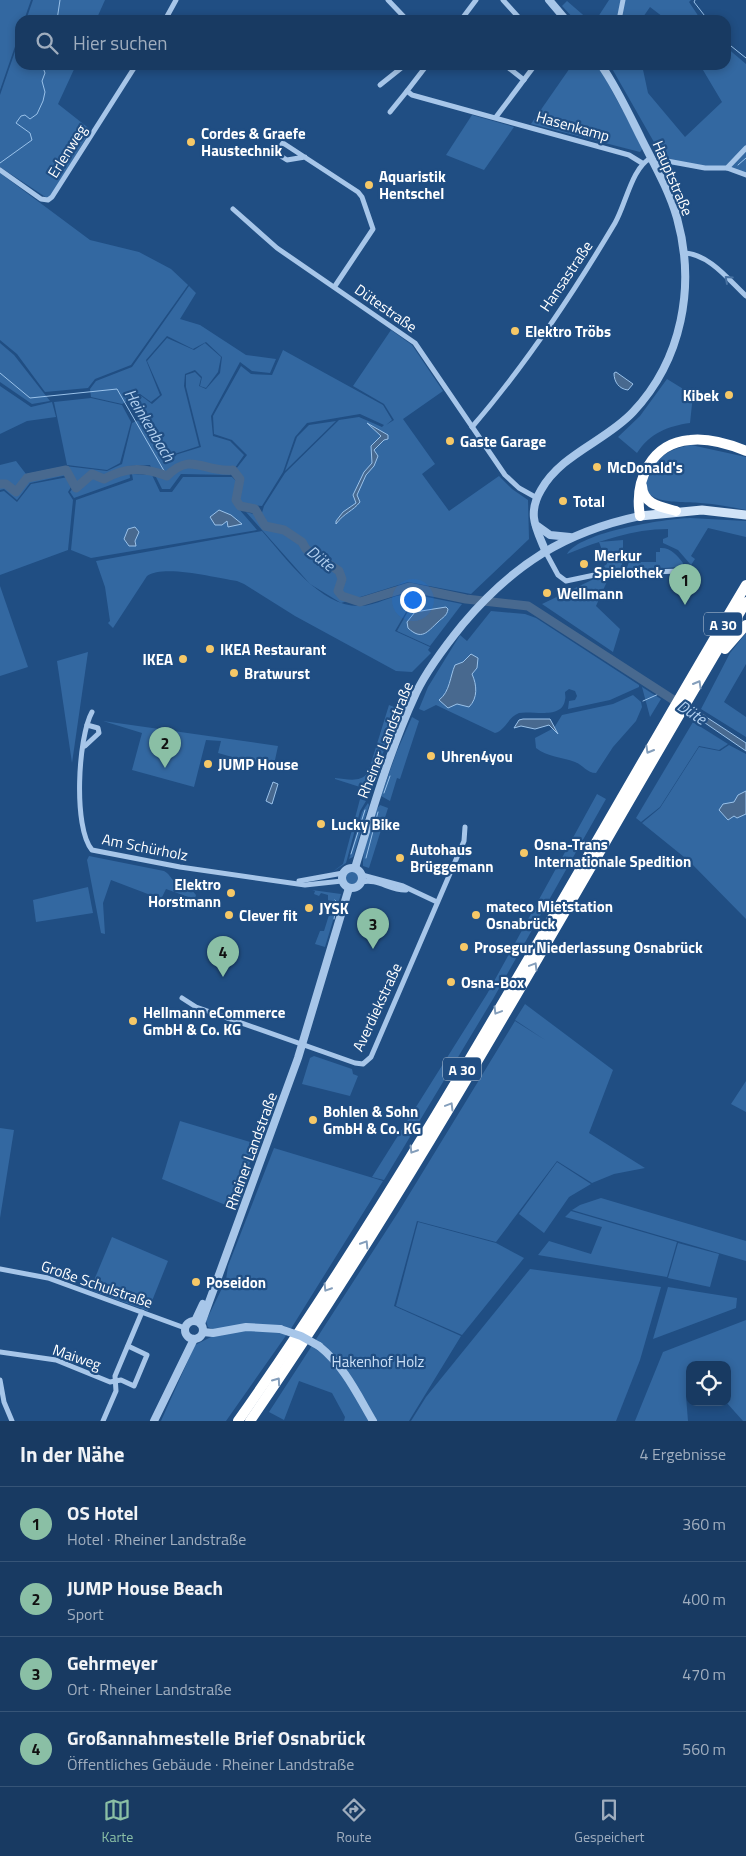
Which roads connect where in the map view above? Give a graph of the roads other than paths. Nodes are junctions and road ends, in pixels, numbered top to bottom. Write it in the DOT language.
graph roads {
  1 [pos="176,0"];
  2 [pos="388,0"];
  3 [pos="476,0"];
  4 [pos="503,0"];
  5 [pos="549,0"];
  6 [pos="623,0"];
  7 [pos="167,15"];
  8 [pos="402,15"];
  9 [pos="465,15"];
  10 [pos="516,15"];
  11 [pos="562,15"];
  12 [pos="621,15"];
  13 [pos="133,70"];
  14 [pos="399,70"];
  15 [pos="423,70"];
  16 [pos="511,70"];
  17 [pos="531,70"];
  18 [pos="604,70"];
  19 [pos="524,80"];
  20 [pos="380,85"];
  21 [pos="407,91"];
  22 [pos="390,112"];
  23 [pos="496,117"];
  24 [pos="746,148"];
  25 [pos="304,157"];
  26 [pos="653,161"];
  27 [pos="642,163"];
  28 [pos="726,168"];
  29 [pos="0,170"];
  30 [pos="746,175"];
  31 [pos="233,209"];
  32 [pos="684,253"];
  33 [pos="335,286"];
  34 [pos="746,296"];
  35 [pos="472,427"];
  36 [pos="743,449"];
  37 [pos="644,471"];
  38 [pos="537,498"];
  39 [pos="676,511"];
  40 [pos="746,515"];
  41 [pos="533,516"];
  42 [pos="640,516"];
  43 [pos="572,537"];
  44 [pos="545,550"];
  45 [pos="686,571"];
  46 [pos="746,585"];
  47 [pos="746,602"];
  48 [pos="746,625"];
  49 [pos="707,668"];
  50 [pos="684,698"];
  51 [pos="677,710"];
  52 [pos="92,712"];
  53 [pos="87,725"];
  54 [pos="83,750"];
  55 [pos="465,828"];
  56 [pos="355,868"];
  57 [pos="342,877"];
  58 [pos="362,878"];
  59 [pos="349,888"];
  60 [pos="438,902"];
  61 [pos="182,998"];
  62 [pos="302,1046"];
  63 [pos="0,1269"];
  64 [pos="142,1312"];
  65 [pos="200,1326"];
  66 [pos="185,1328"];
  67 [pos="191,1338"];
  68 [pos="128,1346"];
  69 [pos="0,1352"];
  70 [pos="0,1380"];
  71 [pos="115,1382"];
  72 [pos="12,1421"];
  73 [pos="102,1421"];
  74 [pos="154,1421"];
  75 [pos="238,1421"];
  76 [pos="250,1421"];
  77 [pos="373,1421"];
  1 -- 7 [label="street"];
  2 -- 8 [label="street"];
  3 -- 9 [label="street"];
  4 -- 10 [label="street"];
  5 -- 11 [label="street"];
  6 -- 12 [label="street"];
  13 -- 29 [label="street, Erlenweg"];
  14 -- 20 [label="street"];
  15 -- 21 [label="street"];
  16 -- 19 [label="street"];
  17 -- 19 [label="street"];
  18 -- 26 [label="street, Hauptstraße"];
  19 -- 23 [label="street"];
  21 -- 22 [label="street"];
  21 -- 23 [label="street, Hasenkamp"];
  23 -- 27 [label="street, Hasenkamp"];
  24 -- 28 [label="street"];
  25 -- 25 [label="street"];
  25 -- 33 [label="street"];
  26 -- 27 [label="street"];
  26 -- 28 [label="street"];
  26 -- 32 [label="street, Hauptstraße"];
  27 -- 35 [label="street, Hansastraße"];
  28 -- 30 [label="street"];
  31 -- 33 [label="street, Dütestraße"];
  34 -- 32 [label="street, one-way"];
  32 -- 38 [label="street, Hauptstraße"];
  33 -- 35 [label="street, Dütestraße"];
  35 -- 38 [label="street, Dütestraße"];
  36 -- 37 [label="highway"];
  37 -- 39 [label="highway"];
  37 -- 42 [label="highway"];
  38 -- 41 [label="street, Hauptstraße"];
  39 -- 40 [label="main road, Rheiner Landstraße"];
  39 -- 42 [label="main road, Rheiner Landstraße"];
  41 -- 43 [label="street"];
  41 -- 44 [label="street, Hauptstraße"];
  42 -- 43 [label="street, Rheiner Landstraße"];
  43 -- 44 [label="street, Rheiner Landstraße"];
  44 -- 45 [label="street"];
  44 -- 56 [label="street, Rheiner Landstraße"];
  46 -- 50 [label="highway, A 30"];
  47 -- 49 [label="highway, A 30"];
  48 -- 49 [label="highway"];
  50 -- 49 [label="highway, A 30, one-way"];
  50 -- 51 [label="highway, A 30"];
  51 -- 75 [label="highway, A 30, one-way"];
  76 -- 51 [label="highway, A 30, one-way"];
  52 -- 53 [label="street, Am Schürholz"];
  53 -- 54 [label="street, Am Schürholz"];
  53 -- 54 [label="street"];
  54 -- 57 [label="street, Am Schürholz"];
  55 -- 60 [label="street, Averdiekstraße"];
  56 -- 57 [label="street"];
  56 -- 58 [label="street"];
  57 -- 59 [label="street"];
  58 -- 59 [label="street"];
  58 -- 60 [label="street"];
  59 -- 62 [label="street, Rheiner Landstraße"];
  60 -- 62 [label="street, Averdiekstraße"];
  61 -- 62 [label="street"];
  62 -- 65 [label="street, Rheiner Landstraße"];
  63 -- 64 [label="street, Große Schulstraße"];
  64 -- 66 [label="street, Große Schulstraße"];
  64 -- 68 [label="street"];
  65 -- 66 [label="street"];
  65 -- 67 [label="street"];
  65 -- 77 [label="street, bridge"];
  66 -- 67 [label="street"];
  67 -- 74 [label="street"];
  68 -- 71 [label="street"];
  68 -- 71 [label="street, Maiweg"];
  69 -- 71 [label="street, Maiweg"];
  70 -- 72 [label="street"];
  71 -- 73 [label="street"];
}
